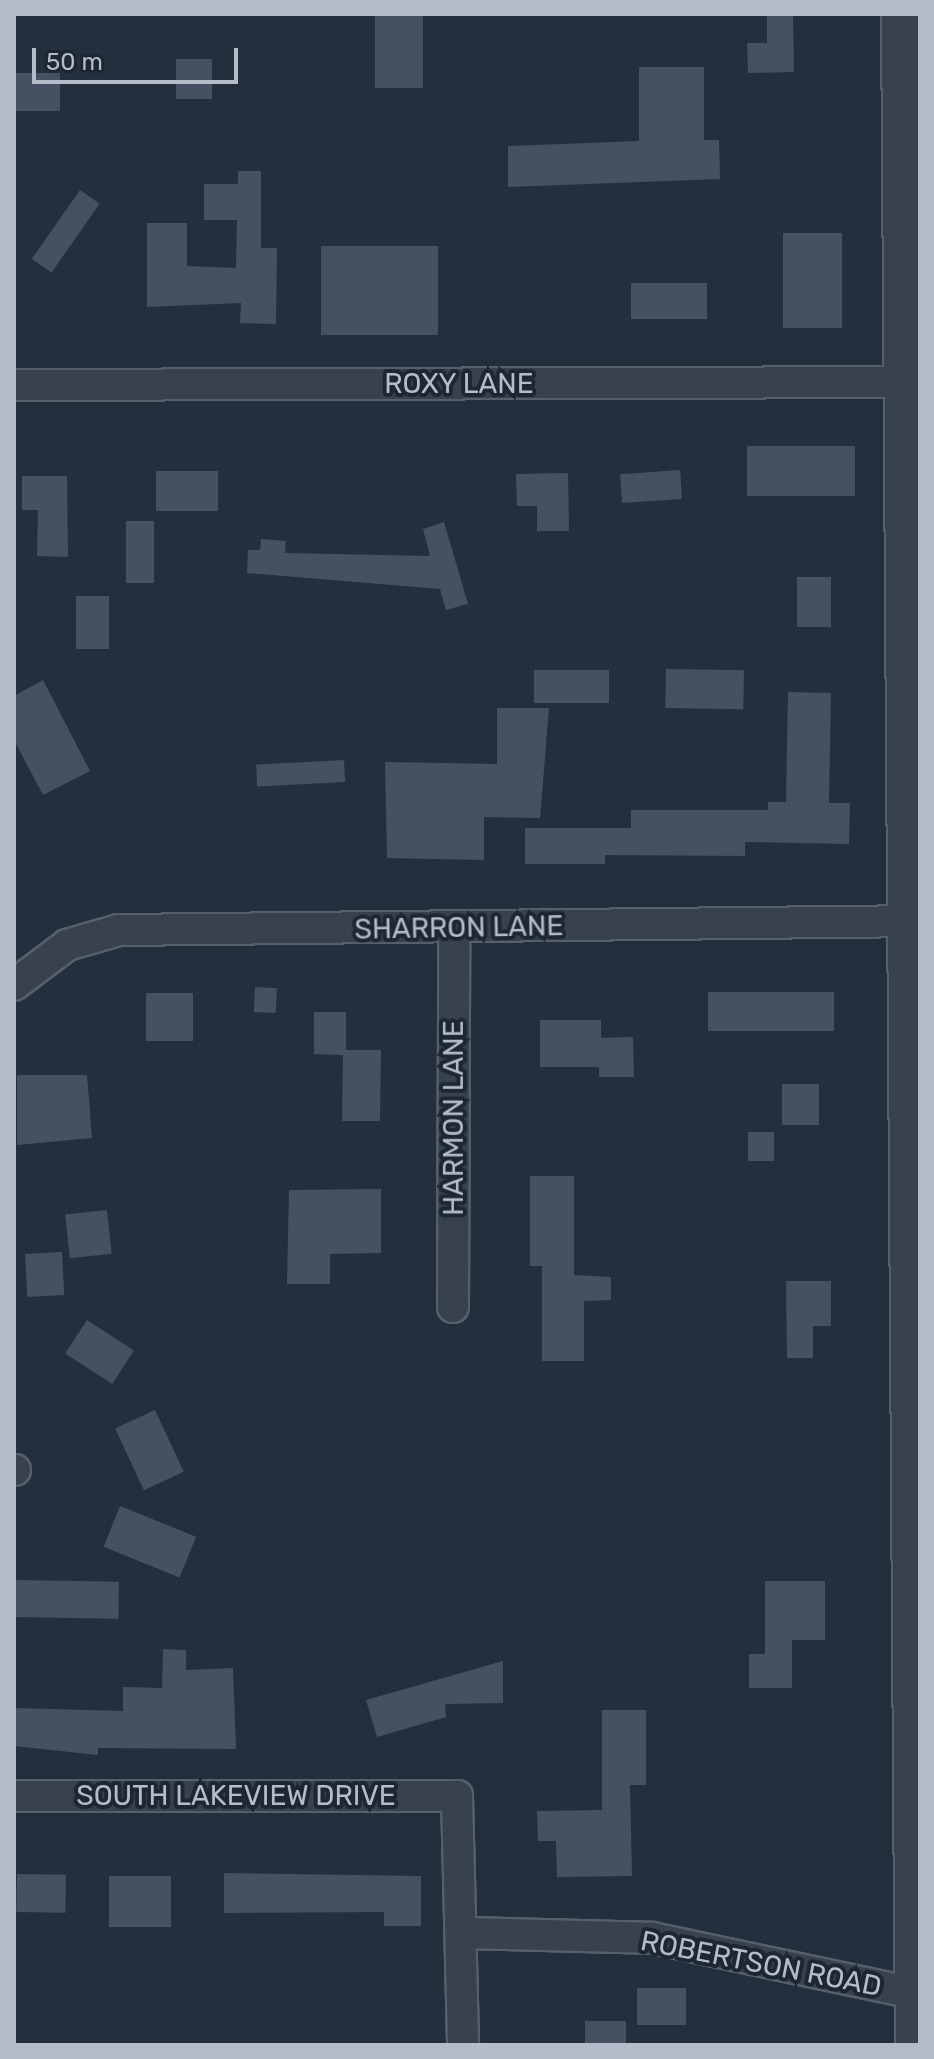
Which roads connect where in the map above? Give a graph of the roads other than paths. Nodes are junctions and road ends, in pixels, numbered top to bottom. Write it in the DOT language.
graph roads {
  1 [pos="901,14"];
  2 [pos="904,382"];
  3 [pos="14,385"];
  4 [pos="912,921"];
  5 [pos="454,929"];
  6 [pos="14,985"];
  7 [pos="453,1307"];
  8 [pos="914,1726"];
  9 [pos="14,1796"];
  10 [pos="464,1933"];
  11 [pos="913,1993"];
  12 [pos="463,2045"];
  13 [pos="915,2045"];
  1 -- 2 [label="street"];
  2 -- 3 [label="street, ROXY LANE"];
  2 -- 4 [label="street"];
  4 -- 5 [label="street, SHARRON LANE"];
  4 -- 8 [label="street"];
  5 -- 6 [label="street, SHARRON LANE"];
  5 -- 7 [label="street, HARMON LANE"];
  8 -- 11 [label="street"];
  9 -- 10 [label="street, SOUTH LAKEVIEW DRIVE"];
  10 -- 11 [label="street, ROBERTSON ROAD"];
  10 -- 12 [label="street"];
  11 -- 13 [label="street"];
}
